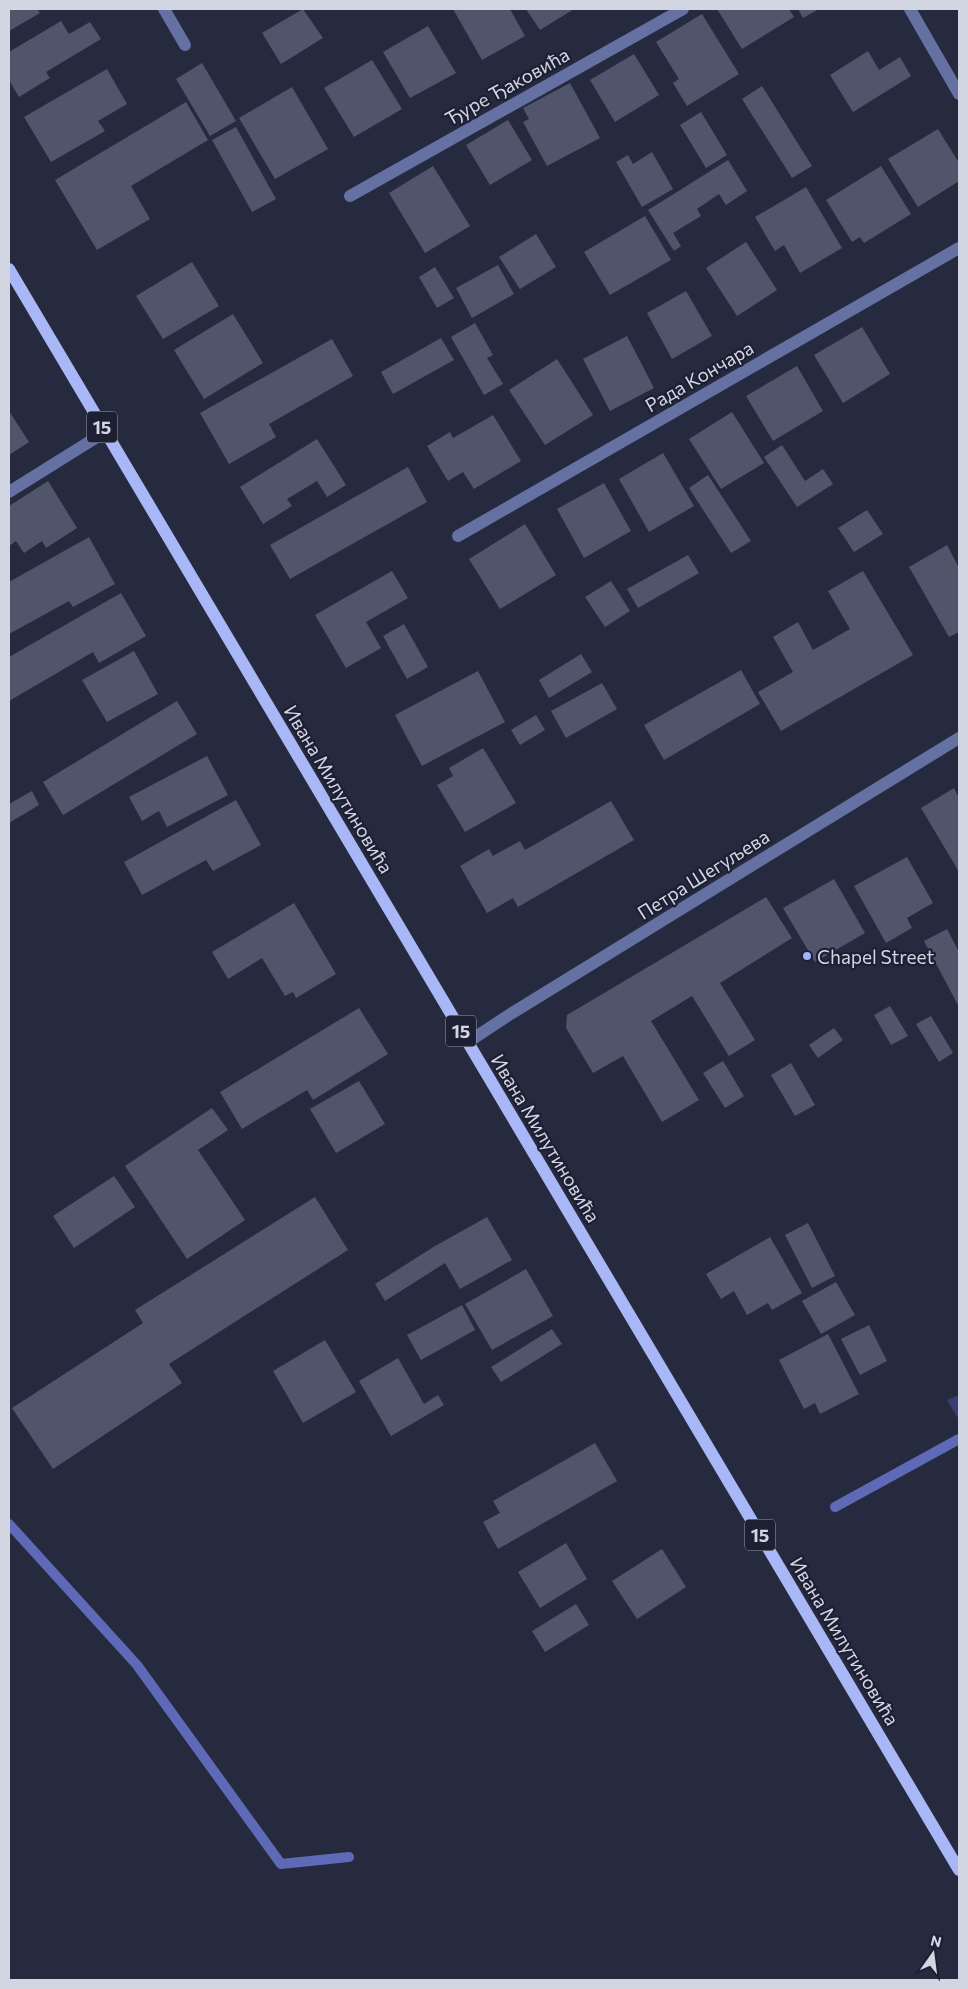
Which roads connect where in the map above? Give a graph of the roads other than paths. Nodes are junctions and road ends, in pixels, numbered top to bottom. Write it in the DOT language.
graph roads {
  1 [pos="164,9"];
  2 [pos="683,9"];
  3 [pos="910,9"];
  4 [pos="185,45"];
  5 [pos="959,94"];
  6 [pos="350,196"];
  7 [pos="959,248"];
  8 [pos="9,270"];
  9 [pos="105,432"];
  10 [pos="9,492"];
  11 [pos="458,536"];
  12 [pos="959,738"];
  13 [pos="468,1042"];
  14 [pos="959,1870"];
  1 -- 4 [label="street"];
  2 -- 6 [label="street, Ђуре Ђаковића"];
  3 -- 5 [label="street"];
  7 -- 11 [label="street, Рада Кончара"];
  8 -- 9 [label="main road, Ивана Милутиновића / 15"];
  9 -- 10 [label="street"];
  9 -- 13 [label="main road, Ивана Милутиновића / 15"];
  12 -- 13 [label="street, Петра Шегуљева"];
  13 -- 14 [label="main road, Ивана Милутиновића / 15"];
}
